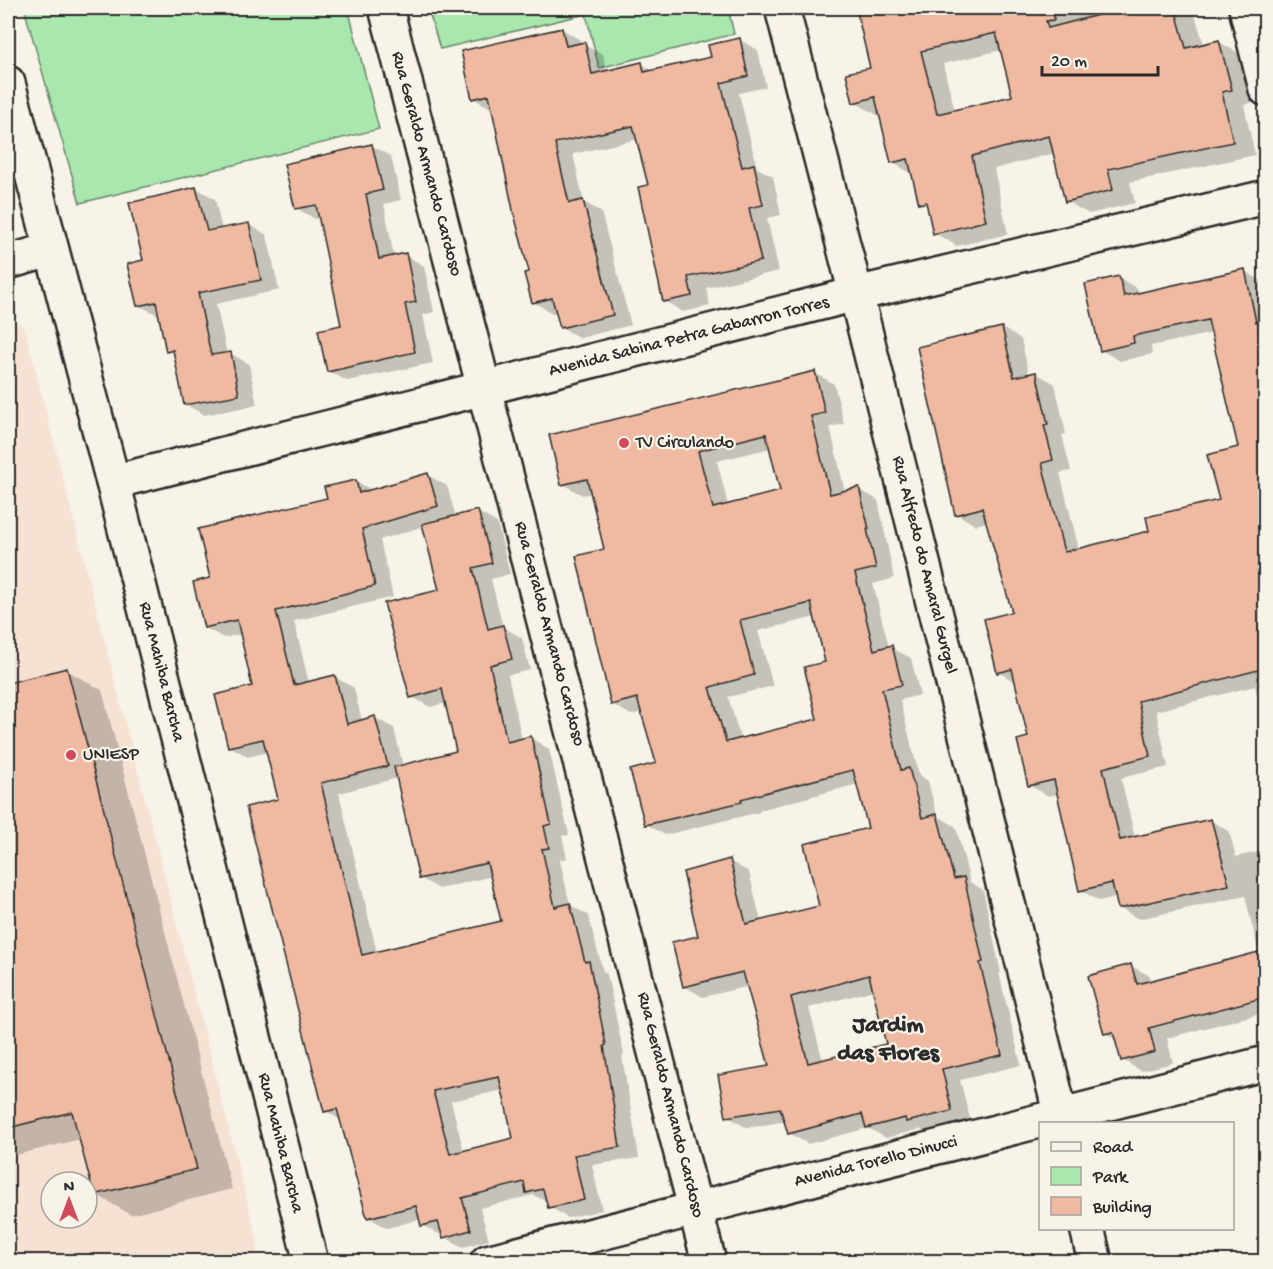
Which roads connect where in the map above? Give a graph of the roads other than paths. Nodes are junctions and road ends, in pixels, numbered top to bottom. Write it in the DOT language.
graph roads {
  1 [pos="386,8"];
  2 [pos="782,8"];
  3 [pos="1246,8"];
  4 [pos="8,83"];
  5 [pos="1266,89"];
  6 [pos="1266,197"];
  7 [pos="50,250"];
  8 [pos="8,262"];
  9 [pos="856,294"];
  10 [pos="485,389"];
  11 [pos="113,482"];
  12 [pos="1266,1063"];
  13 [pos="1062,1120"];
  14 [pos="1039,1125"];
  15 [pos="697,1207"];
  16 [pos="1087,1230"];
  17 [pos="310,1262"];
  18 [pos="487,1262"];
  19 [pos="709,1262"];
  20 [pos="1095,1262"];
  1 -- 10 [label="street, Rua Geraldo Armando Cardoso"];
  2 -- 9 [label="street, Rua Alfredo do Amaral Gurgel"];
  3 -- 5 [label="street"];
  4 -- 7 [label="street, Rua Mahiba Barcha"];
  6 -- 9 [label="street, Avenida Sabina Petra Gabarron Torres"];
  7 -- 8 [label="street"];
  7 -- 11 [label="street, Rua Mahiba Barcha"];
  9 -- 10 [label="street, Avenida Sabina Petra Gabarron Torres"];
  9 -- 13 [label="street, Rua Alfredo do Amaral Gurgel"];
  10 -- 11 [label="street, Avenida Sabina Petra Gabarron Torres"];
  10 -- 15 [label="street, Rua Geraldo Armando Cardoso"];
  11 -- 17 [label="street, Rua Mahiba Barcha"];
  12 -- 13 [label="street, Avenida Torello Dinucci"];
  14 -- 15 [label="street, Avenida Torello Dinucci"];
  15 -- 18 [label="street, Avenida Torello Dinucci"];
  15 -- 19 [label="street, Rua Geraldo Armando Cardoso"];
  16 -- 20 [label="street"];
}
